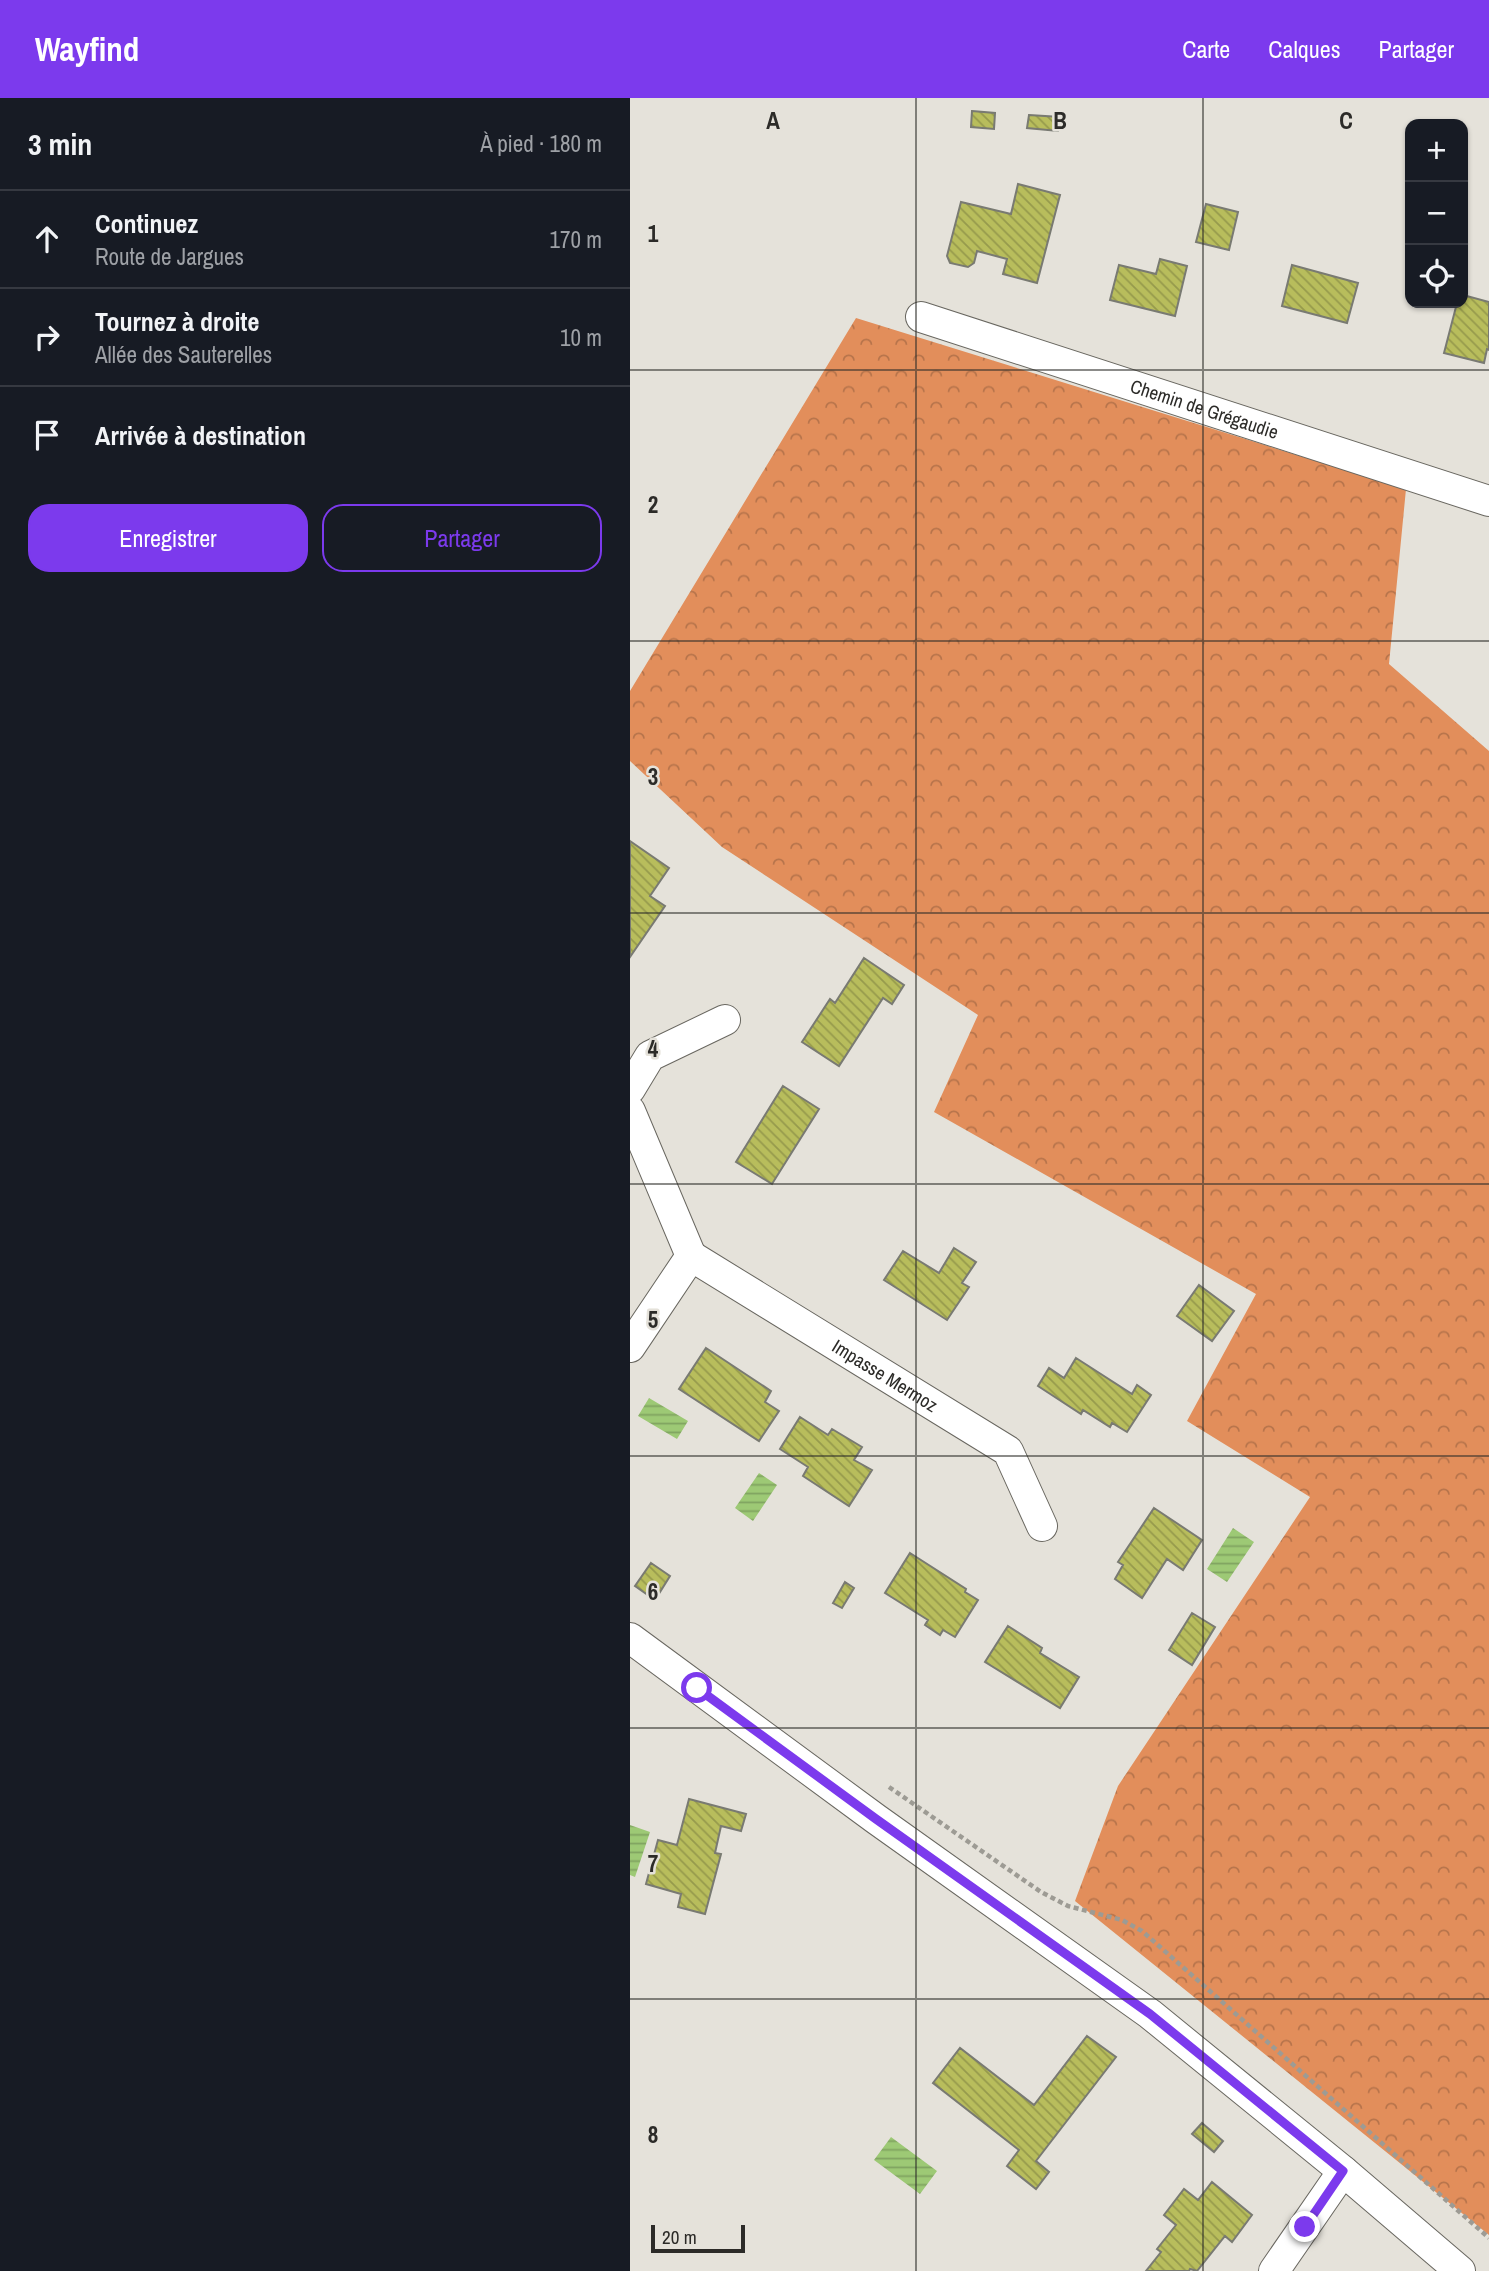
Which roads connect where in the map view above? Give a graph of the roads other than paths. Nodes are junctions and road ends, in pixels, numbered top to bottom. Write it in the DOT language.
graph roads {
  1 [pos="921,317"];
  2 [pos="1489,501"];
  3 [pos="725,1020"];
  4 [pos="630,1089"];
  5 [pos="630,1111"];
  6 [pos="691,1256"];
  7 [pos="630,1347"];
  8 [pos="1042,1526"];
  9 [pos="630,1639"];
  10 [pos="1343,2171"];
  11 [pos="1274,2271"];
  12 [pos="1460,2271"];
  1 -- 2 [label="street, Chemin de Grégaudie"];
  3 -- 4 [label="street"];
  5 -- 6 [label="street"];
  6 -- 7 [label="street"];
  6 -- 8 [label="street, Impasse Mermoz"];
  9 -- 10 [label="street"];
  10 -- 11 [label="street"];
  10 -- 12 [label="street"];
}
